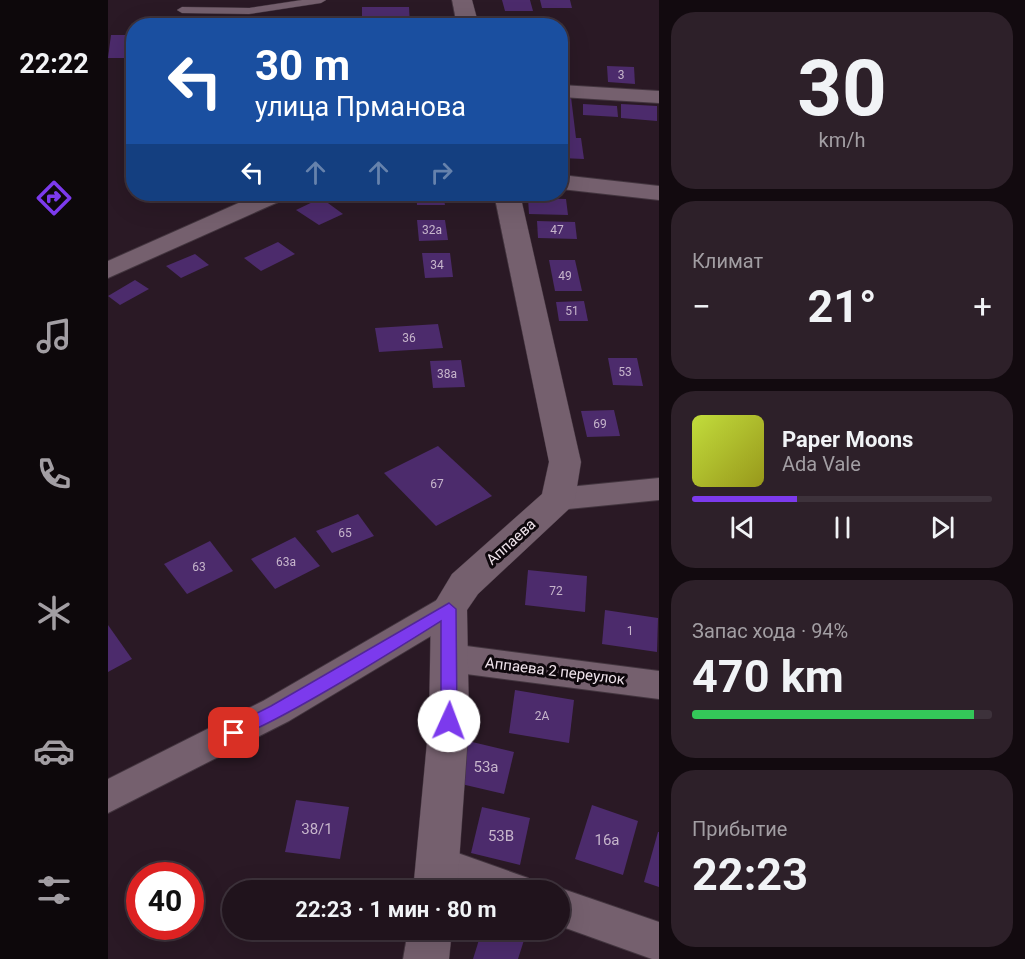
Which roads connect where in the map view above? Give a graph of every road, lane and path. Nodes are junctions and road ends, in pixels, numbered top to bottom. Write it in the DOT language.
graph roads {
  1 [pos="321,0"];
  2 [pos="462,0"];
  3 [pos="294,3"];
  4 [pos="182,10"];
  5 [pos="466,18"];
  6 [pos="568,91"];
  7 [pos="659,97"];
  8 [pos="568,183"];
  9 [pos="659,193"];
  10 [pos="261,201"];
  11 [pos="509,201"];
  12 [pos="108,270"];
  13 [pos="659,489"];
  14 [pos="558,499"];
  15 [pos="449,609"];
  16 [pos="451,658"];
  17 [pos="659,685"];
  18 [pos="108,797"];
  19 [pos="437,878"];
  20 [pos="570,911"];
  21 [pos="429,940"];
  22 [pos="659,942"];
  23 [pos="426,959"];
  1 -- 3 [label="lane"];
  2 -- 5 [label="street"];
  3 -- 4 [label="lane"];
  6 -- 7 [label="street"];
  8 -- 9 [label="street"];
  10 -- 12 [label="street"];
  11 -- 14 [label="street"];
  13 -- 14 [label="street"];
  14 -- 15 [label="street, Аппаева"];
  15 -- 16 [label="street, Аппаева"];
  15 -- 18 [label="street"];
  16 -- 17 [label="street, Аппаева 2 переулок"];
  16 -- 19 [label="street, Аппаева"];
  20 -- 22 [label="street"];
  21 -- 23 [label="street"];
}
